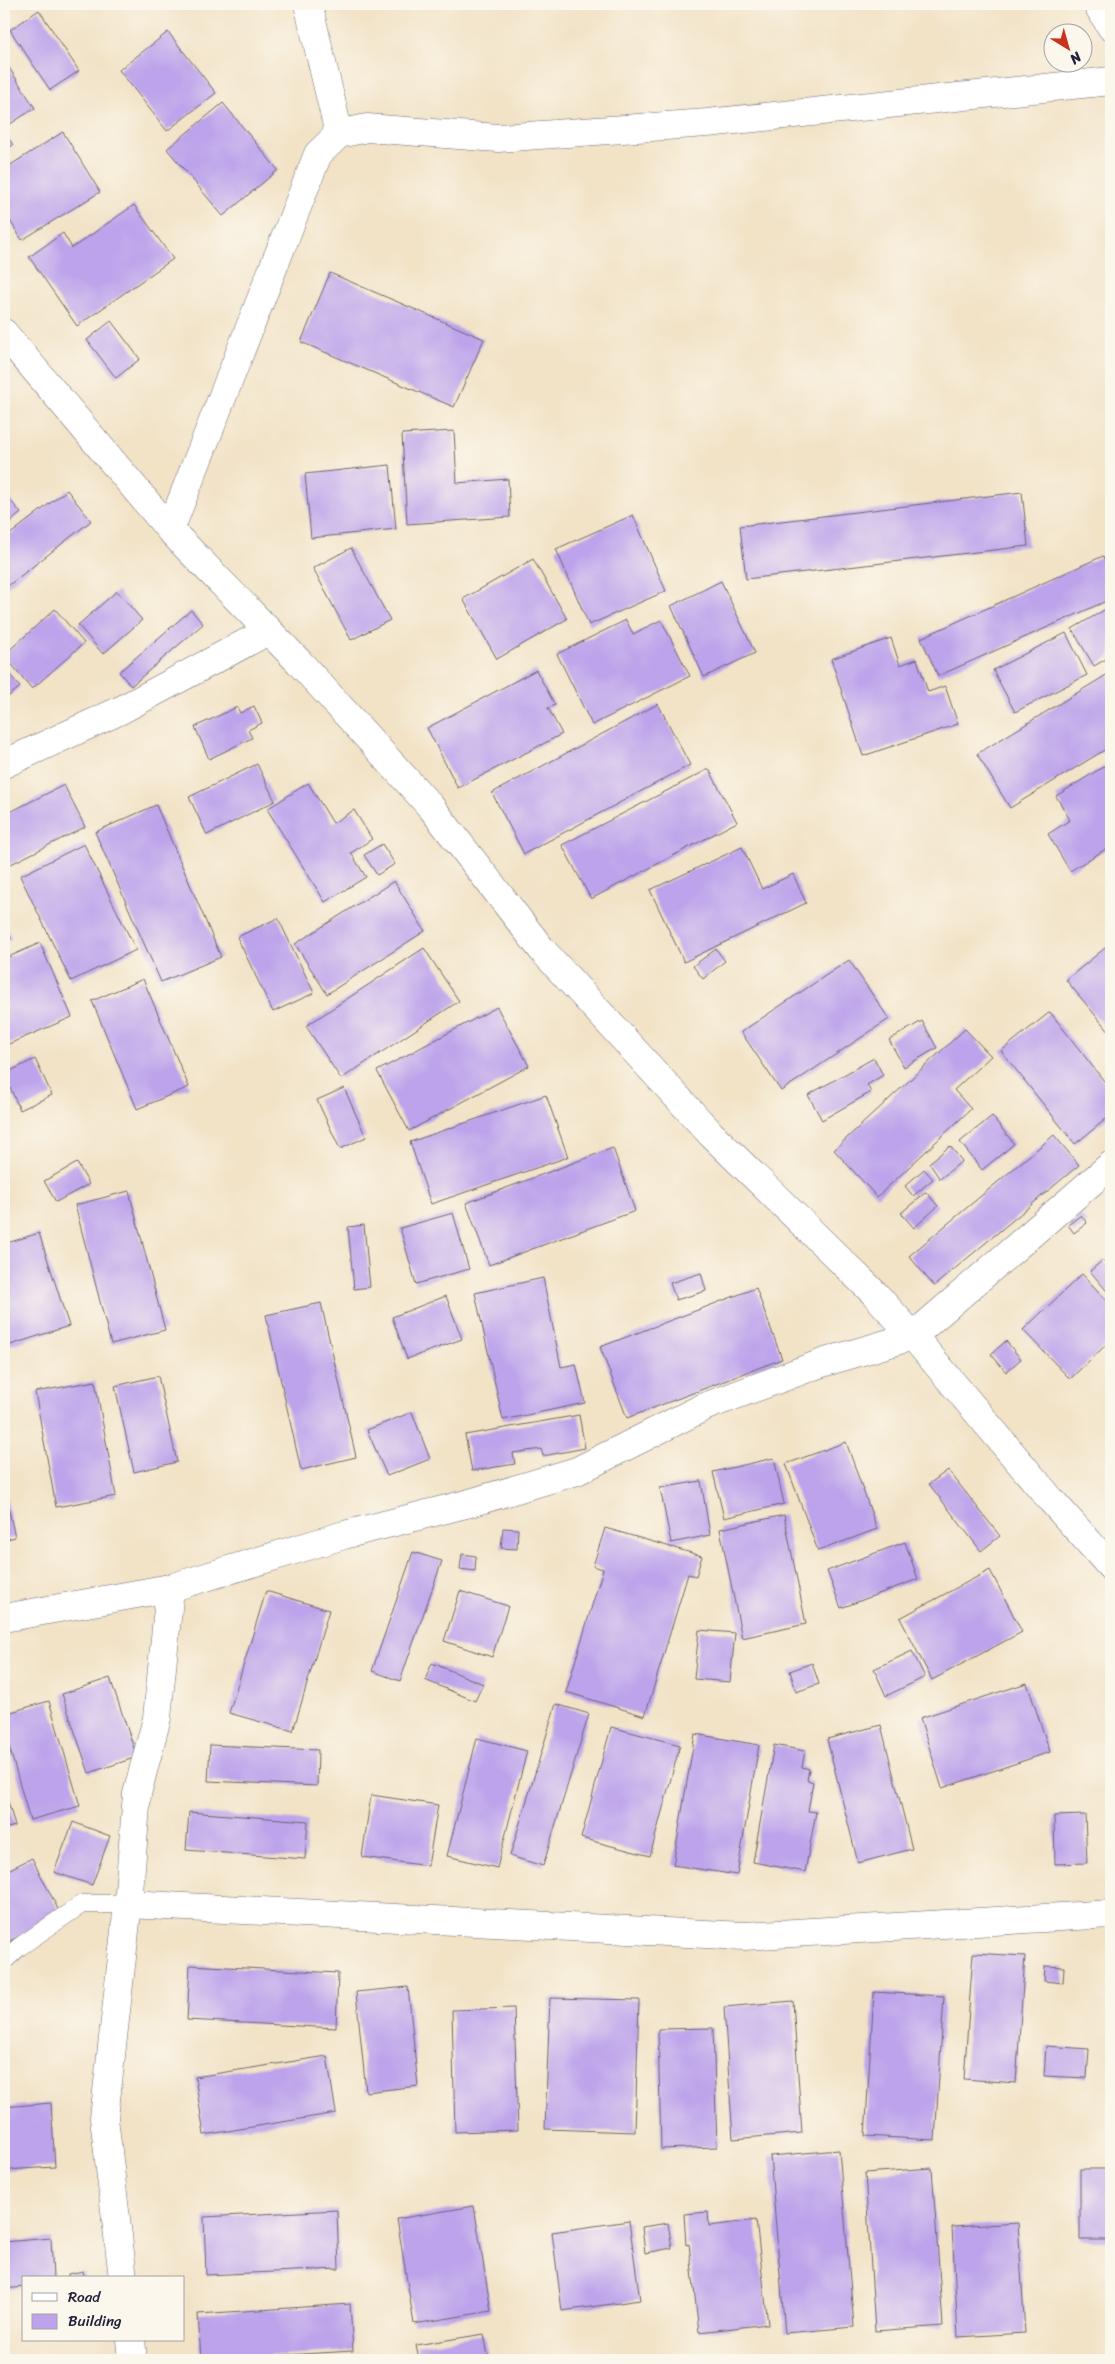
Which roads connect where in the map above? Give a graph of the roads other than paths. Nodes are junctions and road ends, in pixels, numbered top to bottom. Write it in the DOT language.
graph roads {
  1 [pos="308,4"];
  2 [pos="1097,4"];
  3 [pos="1111,27"];
  4 [pos="1111,81"];
  5 [pos="339,134"];
  6 [pos="4,333"];
  7 [pos="170,530"];
  8 [pos="268,630"];
  9 [pos="4,764"];
  10 [pos="1111,1164"];
  11 [pos="914,1336"];
  12 [pos="1111,1567"];
  13 [pos="170,1588"];
  14 [pos="4,1618"];
  15 [pos="128,1904"];
  16 [pos="1111,1914"];
  17 [pos="4,1961"];
  18 [pos="123,2276"];
  19 [pos="131,2342"];
  20 [pos="133,2360"];
  1 -- 5 [label="street"];
  2 -- 3 [label="street"];
  4 -- 5 [label="street"];
  5 -- 7 [label="street"];
  6 -- 7 [label="street"];
  7 -- 8 [label="street"];
  8 -- 9 [label="street"];
  8 -- 11 [label="street"];
  10 -- 11 [label="street"];
  11 -- 12 [label="street"];
  11 -- 13 [label="street"];
  13 -- 14 [label="street"];
  13 -- 15 [label="street"];
  15 -- 16 [label="street"];
  15 -- 17 [label="lane"];
  15 -- 18 [label="street"];
  19 -- 20 [label="street"];
}
